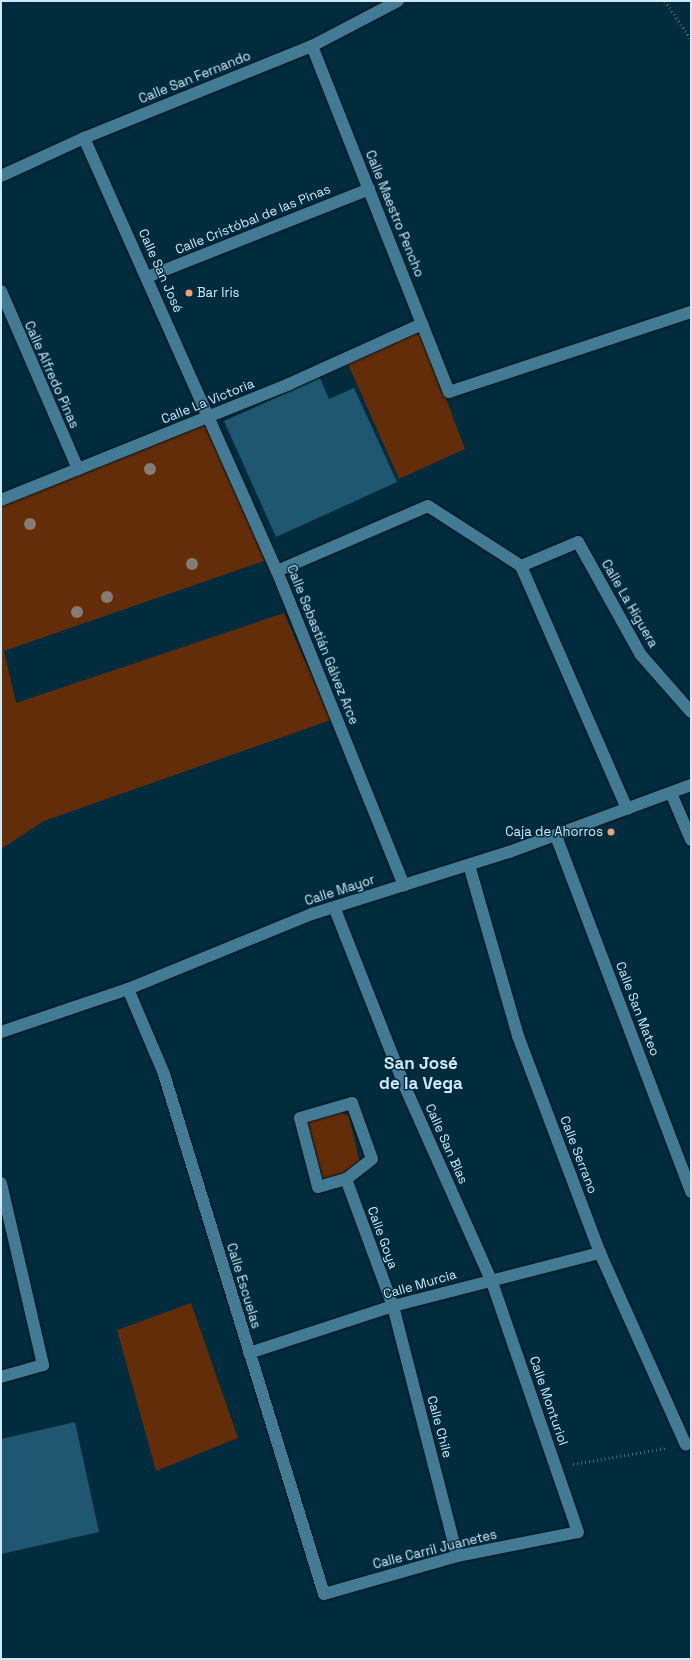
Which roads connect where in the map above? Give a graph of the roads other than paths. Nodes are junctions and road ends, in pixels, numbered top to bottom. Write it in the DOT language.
graph roads {
  1 [pos="398,1"];
  2 [pos="312,46"];
  3 [pos="84,138"];
  4 [pos="1,176"];
  5 [pos="369,189"];
  6 [pos="147,277"];
  7 [pos="1,291"];
  8 [pos="691,312"];
  9 [pos="422,324"];
  10 [pos="210,417"];
  11 [pos="78,469"];
  12 [pos="1,500"];
  13 [pos="521,566"];
  14 [pos="278,571"];
  15 [pos="691,712"];
  16 [pos="691,785"];
  17 [pos="671,793"];
  18 [pos="627,810"];
  19 [pos="556,836"];
  20 [pos="691,840"];
  21 [pos="469,865"];
  22 [pos="404,885"];
  23 [pos="334,907"];
  24 [pos="128,988"];
  25 [pos="1,1032"];
  26 [pos="346,1179"];
  27 [pos="1,1183"];
  28 [pos="691,1192"];
  29 [pos="600,1253"];
  30 [pos="491,1280"];
  31 [pos="393,1306"];
  32 [pos="249,1353"];
  33 [pos="1,1377"];
  34 [pos="686,1444"];
  35 [pos="578,1532"];
  36 [pos="457,1556"];
  37 [pos="324,1594"];
  1 -- 2 [label="street, Calle San Fernando"];
  2 -- 3 [label="street, Calle San Fernando"];
  2 -- 5 [label="street, Calle Maestro Pencho"];
  3 -- 4 [label="street, Calle San Fernando"];
  3 -- 6 [label="street, Calle San José"];
  5 -- 6 [label="street, Calle Cristóbal de las Pinas"];
  5 -- 9 [label="street, Calle Maestro Pencho"];
  6 -- 10 [label="street, Calle San José"];
  7 -- 11 [label="street, Calle Alfredo Pinas"];
  8 -- 9 [label="street, Calle Maestro Pencho"];
  9 -- 10 [label="street, Calle La Victoria"];
  10 -- 11 [label="street, Calle La Victoria"];
  10 -- 14 [label="street, Calle Sebastián Gálvez Arce"];
  11 -- 12 [label="street, Calle La Victoria"];
  13 -- 14 [label="street"];
  13 -- 15 [label="street, Calle La Higuera"];
  13 -- 18 [label="street"];
  14 -- 22 [label="street, Calle Sebastián Gálvez Arce"];
  16 -- 17 [label="street, Calle Mayor"];
  17 -- 18 [label="street, Calle Mayor"];
  17 -- 20 [label="street"];
  18 -- 19 [label="street, Calle Mayor"];
  19 -- 21 [label="street, Calle Mayor"];
  19 -- 28 [label="street, Calle San Mateo"];
  21 -- 22 [label="street, Calle Mayor"];
  21 -- 29 [label="street, Calle Serrano"];
  22 -- 23 [label="street, Calle Mayor"];
  23 -- 24 [label="street, Calle Mayor"];
  23 -- 30 [label="street, Calle San Blas"];
  24 -- 25 [label="street, Calle Mayor"];
  24 -- 32 [label="street, Calle Escuelas"];
  26 -- 26 [label="street"];
  26 -- 31 [label="street, Calle Goya"];
  27 -- 33 [label="street"];
  29 -- 30 [label="street, Calle Murcia"];
  29 -- 34 [label="street, Calle Serrano"];
  30 -- 31 [label="street, Calle Murcia"];
  30 -- 35 [label="street, Calle Monturiol"];
  31 -- 32 [label="street, Calle Murcia"];
  31 -- 36 [label="street, Calle Chile"];
  32 -- 37 [label="street, Calle Escuelas"];
  35 -- 36 [label="street, Calle Carril Juanetes"];
  36 -- 37 [label="street, Calle Carril Juanetes"];
}
